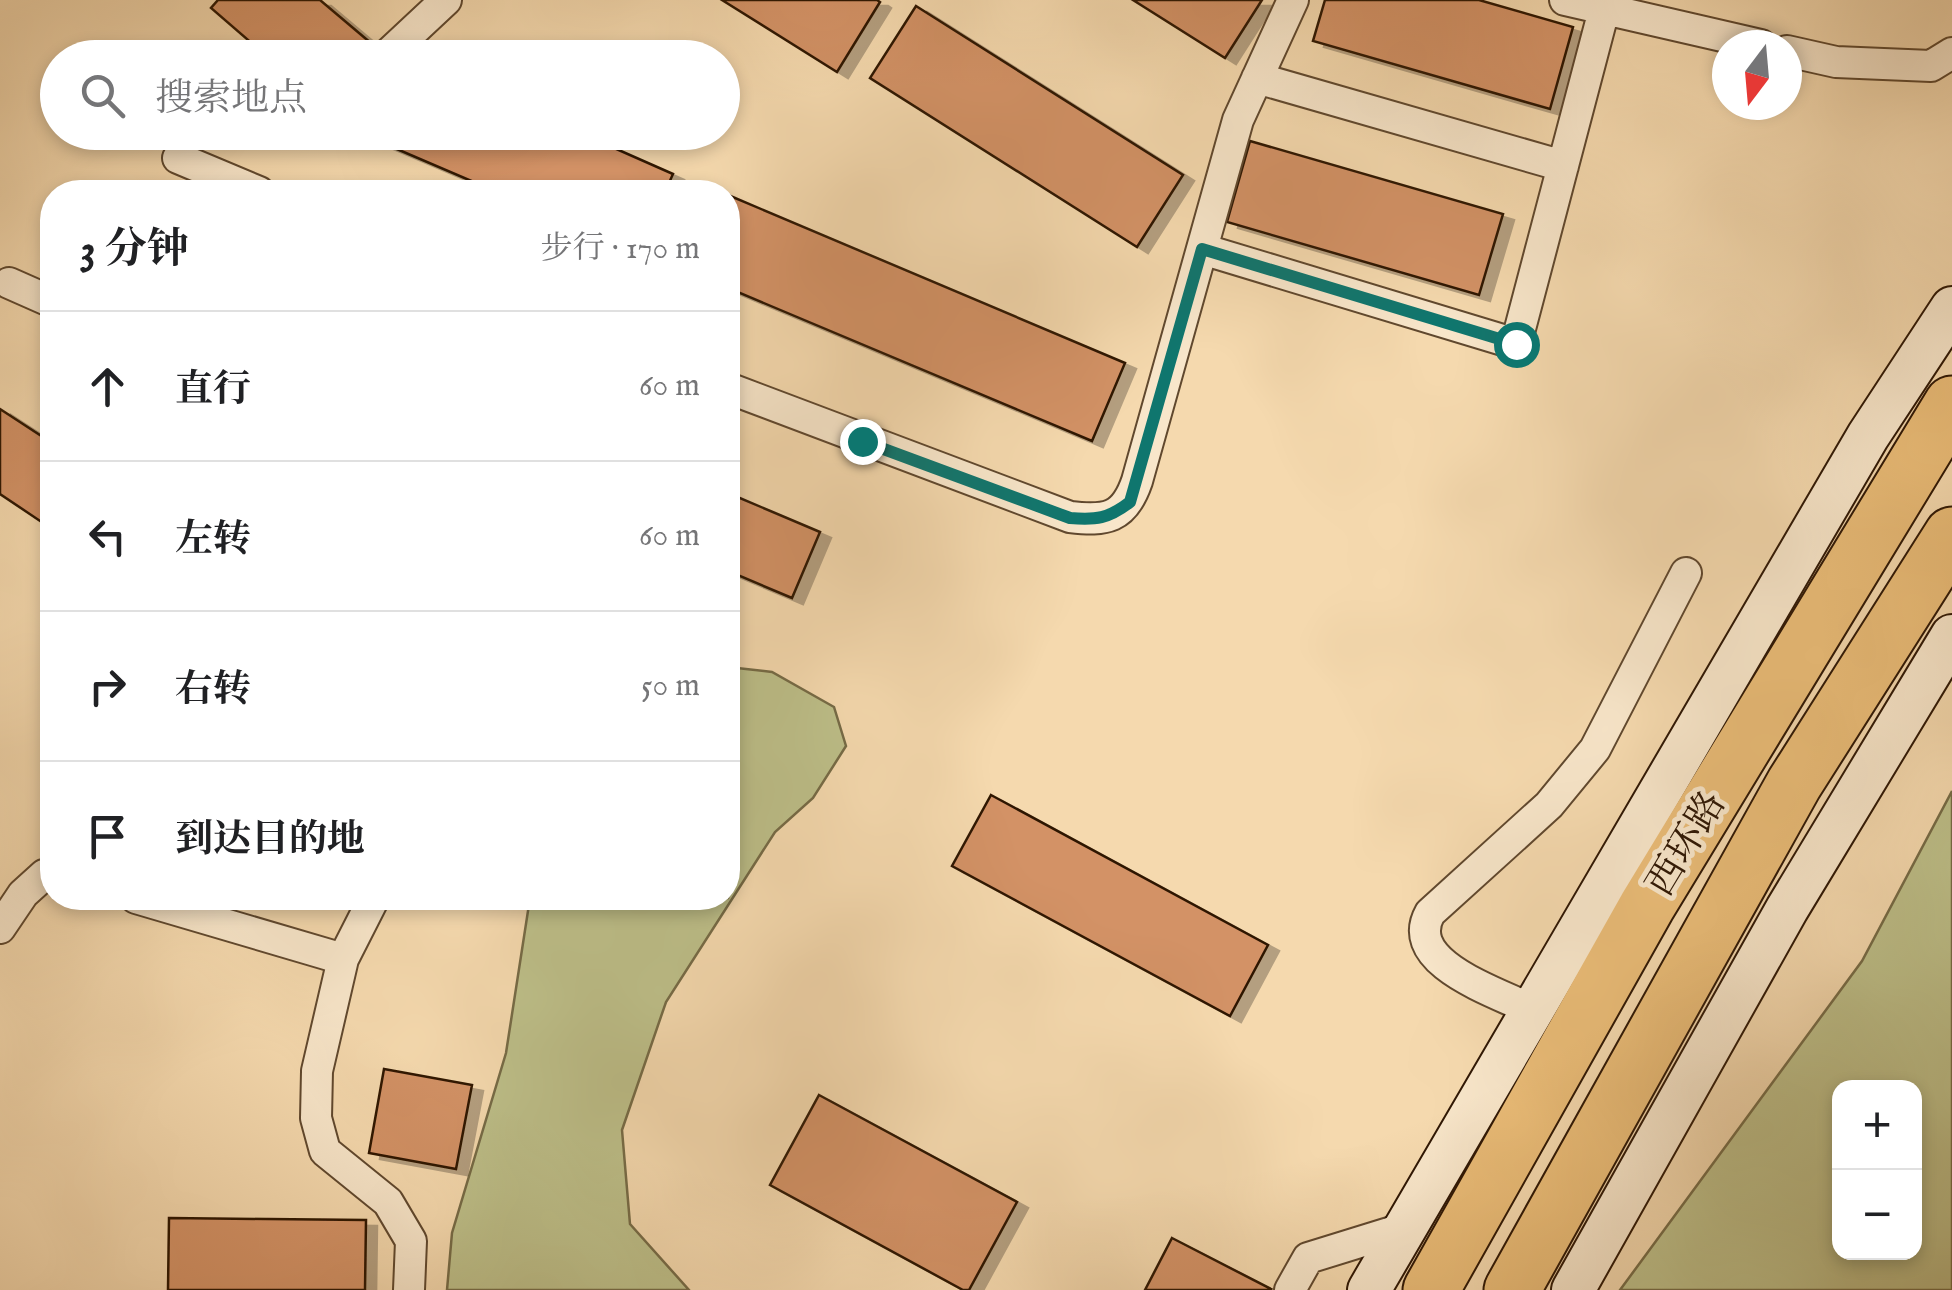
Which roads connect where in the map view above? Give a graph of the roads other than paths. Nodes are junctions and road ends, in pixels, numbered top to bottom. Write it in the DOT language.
graph roads {
  1 [pos="446,0"];
  2 [pos="1293,0"];
  3 [pos="1565,0"];
  4 [pos="1604,10"];
  5 [pos="1712,34"];
  6 [pos="403,40"];
  7 [pos="1952,53"];
  8 [pos="1802,54"];
  9 [pos="1257,78"];
  10 [pos="178,158"];
  11 [pos="1563,166"];
  12 [pos="230,180"];
  13 [pos="1202,249"];
  14 [pos="9,283"];
  15 [pos="40,297"];
  16 [pos="1952,308"];
  17 [pos="1952,336"];
  18 [pos="740,393"];
  19 [pos="1952,404"];
  20 [pos="1868,436"];
  21 [pos="1952,536"];
  22 [pos="1686,573"];
  23 [pos="1952,636"];
  24 [pos="40,878"];
  25 [pos="177,910"];
  26 [pos="368,910"];
  27 [pos="0,928"];
  28 [pos="342,959"];
  29 [pos="1532,1010"];
  30 [pos="1405,1228"];
  31 [pos="410,1290"];
  32 [pos="1290,1290"];
  33 [pos="1369,1290"];
  34 [pos="1431,1290"];
  35 [pos="1512,1290"];
  36 [pos="1573,1290"];
  1 -- 6 [label="street"];
  2 -- 9 [label="street"];
  3 -- 4 [label="street"];
  4 -- 5 [label="street"];
  4 -- 11 [label="street"];
  7 -- 8 [label="street"];
  9 -- 11 [label="street"];
  9 -- 13 [label="street"];
  10 -- 12 [label="street"];
  11 -- 13 [label="street"];
  13 -- 18 [label="street"];
  14 -- 15 [label="street"];
  16 -- 20 [label="street"];
  17 -- 20 [label="street"];
  19 -- 34 [label="highway, 西环路"];
  20 -- 29 [label="street"];
  21 -- 35 [label="highway, 西环路"];
  22 -- 29 [label="street"];
  23 -- 36 [label="street"];
  24 -- 27 [label="street"];
  25 -- 28 [label="street"];
  26 -- 28 [label="street"];
  28 -- 31 [label="street"];
  29 -- 30 [label="street"];
  30 -- 32 [label="street"];
  30 -- 33 [label="street"];
}
